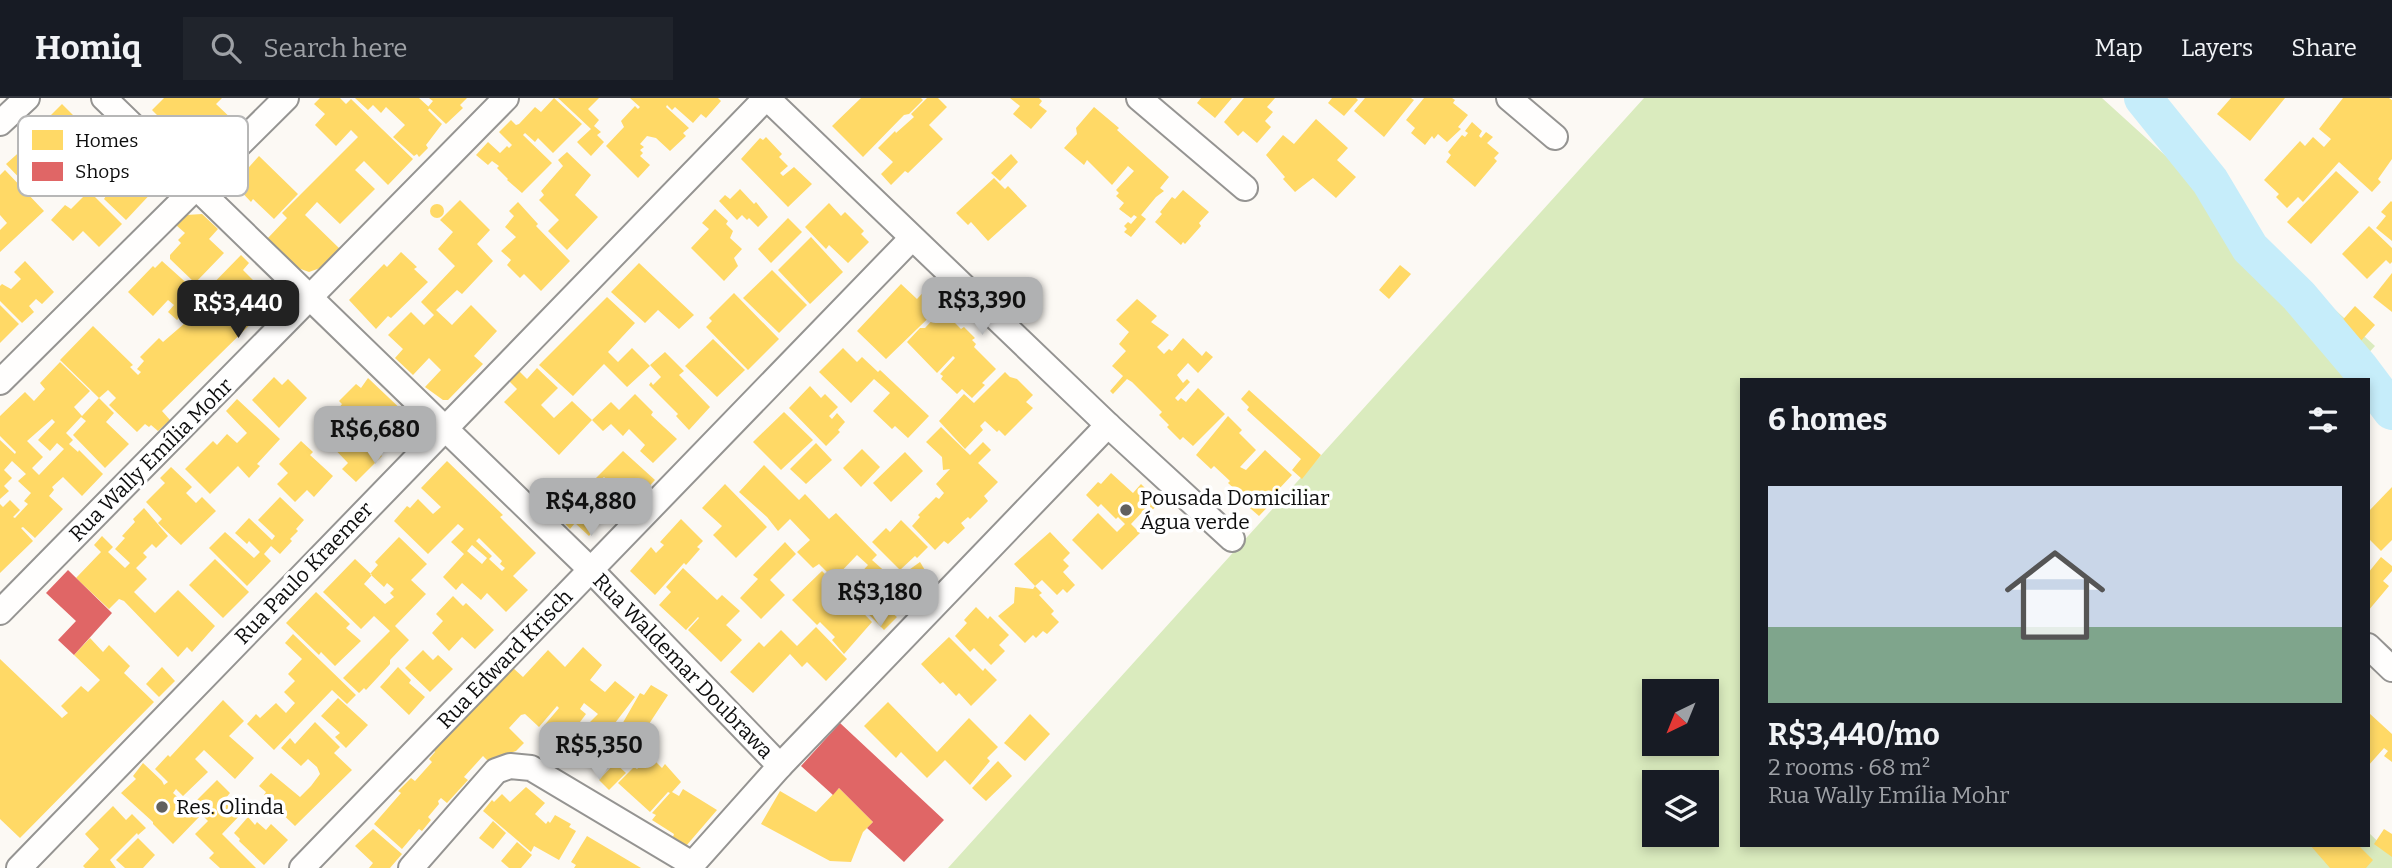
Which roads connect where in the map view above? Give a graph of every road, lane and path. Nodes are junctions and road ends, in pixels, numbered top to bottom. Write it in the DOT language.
graph roads {
  1 [pos="27,98"];
  2 [pos="104,98"];
  3 [pos="286,98"];
  4 [pos="506,98"];
  5 [pos="766,98"];
  6 [pos="1139,98"];
  7 [pos="1509,98"];
  8 [pos="123,116"];
  9 [pos="0,124"];
  10 [pos="248,136"];
  11 [pos="1555,137"];
  12 [pos="1245,188"];
  13 [pos="188,196"];
  14 [pos="206,196"];
  15 [pos="912,238"];
  16 [pos="310,299"];
  17 [pos="0,382"];
  18 [pos="1108,425"];
  19 [pos="444,428"];
  20 [pos="1232,539"];
  21 [pos="591,570"];
  22 [pos="0,612"];
  23 [pos="2370,648"];
  24 [pos="2392,669"];
  25 [pos="780,765"];
  26 [pos="690,866"];
  27 [pos="19,868"];
  28 [pos="302,868"];
  29 [pos="411,868"];
  1 -- 9 [label="street"];
  2 -- 8 [label="street, Rua Waldemar Doubrawa"];
  3 -- 10 [label="street"];
  4 -- 16 [label="street, Rua Wally Emília Mohr"];
  5 -- 15 [label="street"];
  5 -- 19 [label="street, Rua Paulo Kraemer"];
  6 -- 12 [label="street"];
  7 -- 11 [label="street"];
  13 -- 17 [label="street"];
  14 -- 16 [label="street, Rua Waldemar Doubrawa"];
  15 -- 18 [label="street"];
  15 -- 21 [label="street, Rua Edward Krisch"];
  16 -- 19 [label="street, Rua Waldemar Doubrawa"];
  16 -- 22 [label="street, Rua Wally Emília Mohr"];
  18 -- 20 [label="street"];
  18 -- 25 [label="street"];
  19 -- 21 [label="street, Rua Waldemar Doubrawa"];
  19 -- 27 [label="street, Rua Paulo Kraemer"];
  21 -- 25 [label="street, Rua Waldemar Doubrawa"];
  21 -- 28 [label="street, Rua Edward Krisch"];
  23 -- 24 [label="street"];
  25 -- 26 [label="street"];
  26 -- 29 [label="street"];
}
